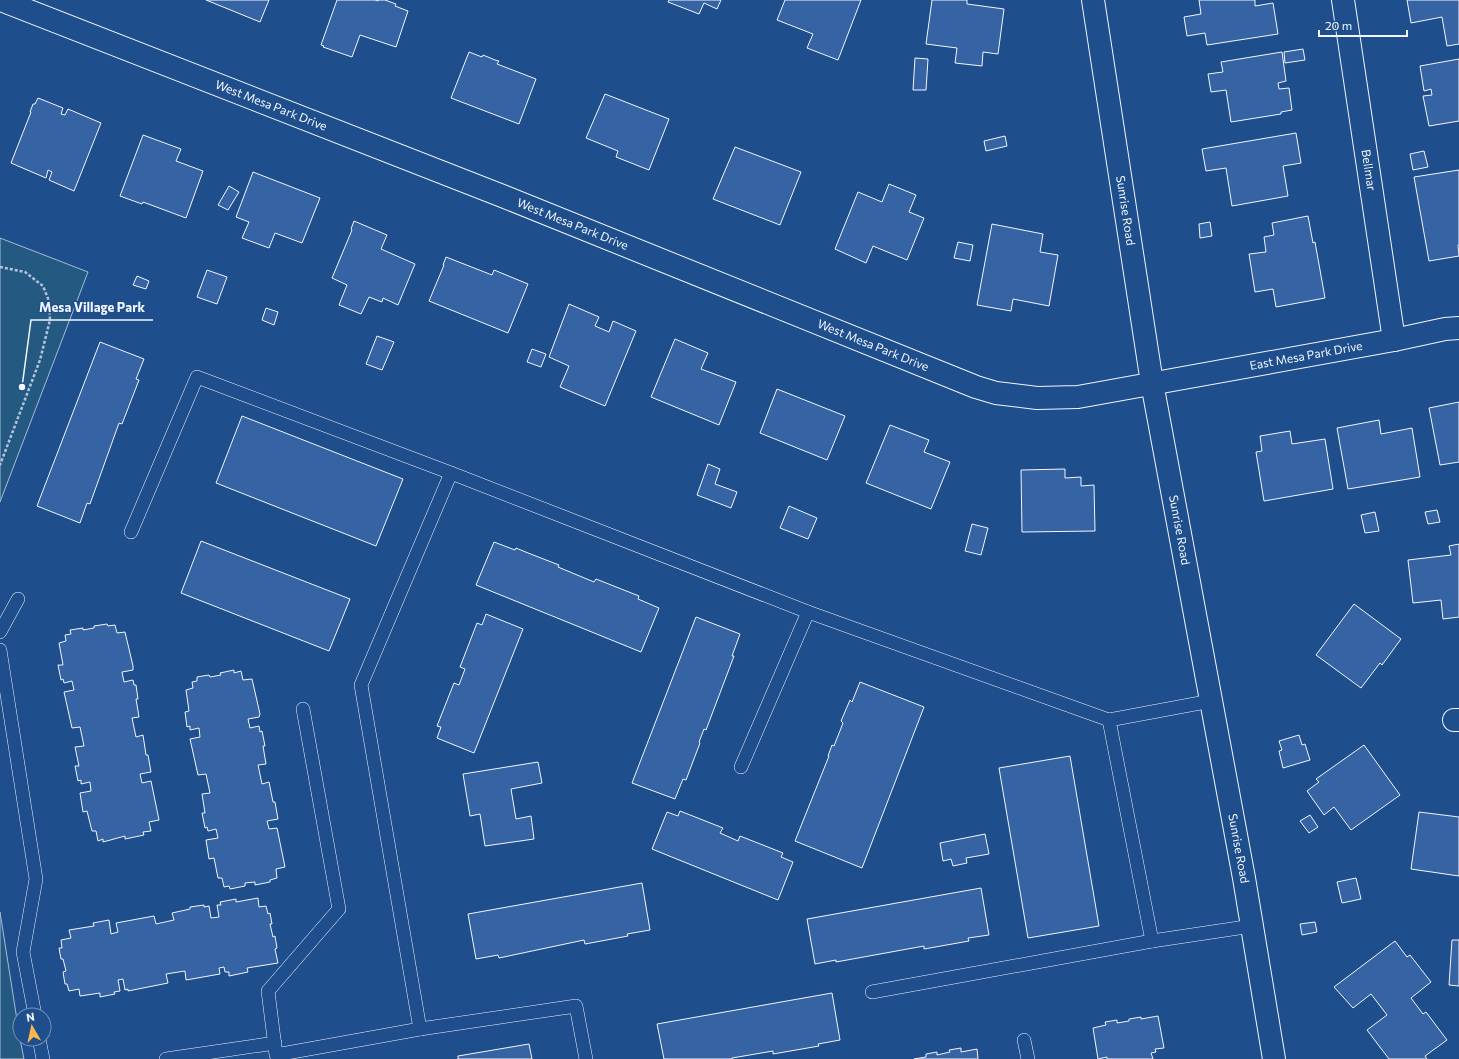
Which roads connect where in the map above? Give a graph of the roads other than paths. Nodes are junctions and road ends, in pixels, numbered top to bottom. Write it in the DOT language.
graph roads {
  1 [pos="1,0"];
  2 [pos="1093,0"];
  3 [pos="1343,0"];
  4 [pos="1459,328"];
  5 [pos="1394,340"];
  6 [pos="1152,383"];
  7 [pos="451,473"];
  8 [pos="131,532"];
  9 [pos="18,599"];
  10 [pos="808,612"];
  11 [pos="0,632"];
  12 [pos="0,650"];
  13 [pos="1211,701"];
  14 [pos="303,709"];
  15 [pos="1109,720"];
  16 [pos="741,767"];
  17 [pos="1252,926"];
  18 [pos="1152,941"];
  19 [pos="872,992"];
  20 [pos="34,1007"];
  21 [pos="420,1029"];
  22 [pos="1024,1040"];
  23 [pos="275,1043"];
  24 [pos="41,1047"];
  25 [pos="247,1053"];
  26 [pos="43,1059"];
  27 [pos="166,1059"];
  28 [pos="586,1059"];
  29 [pos="1028,1059"];
  30 [pos="1274,1059"];
  1 -- 6 [label="street, West Mesa Park Drive"];
  2 -- 6 [label="street, Sunrise Road"];
  3 -- 5 [label="street, Bellmar"];
  4 -- 5 [label="street, East Mesa Park Drive"];
  5 -- 6 [label="street, East Mesa Park Drive"];
  6 -- 13 [label="street, Sunrise Road"];
  7 -- 8 [label="lane"];
  7 -- 10 [label="lane"];
  7 -- 21 [label="lane"];
  9 -- 11 [label="lane"];
  10 -- 15 [label="lane"];
  10 -- 16 [label="lane"];
  12 -- 20 [label="lane"];
  13 -- 15 [label="lane"];
  13 -- 17 [label="street, Sunrise Road"];
  14 -- 23 [label="lane"];
  15 -- 18 [label="lane"];
  17 -- 18 [label="lane"];
  17 -- 30 [label="street, Sunrise Road"];
  18 -- 19 [label="lane"];
  21 -- 23 [label="lane"];
  21 -- 28 [label="lane"];
  22 -- 29 [label="lane"];
  23 -- 25 [label="lane"];
  24 -- 26 [label="lane"];
  25 -- 27 [label="lane"];
}
